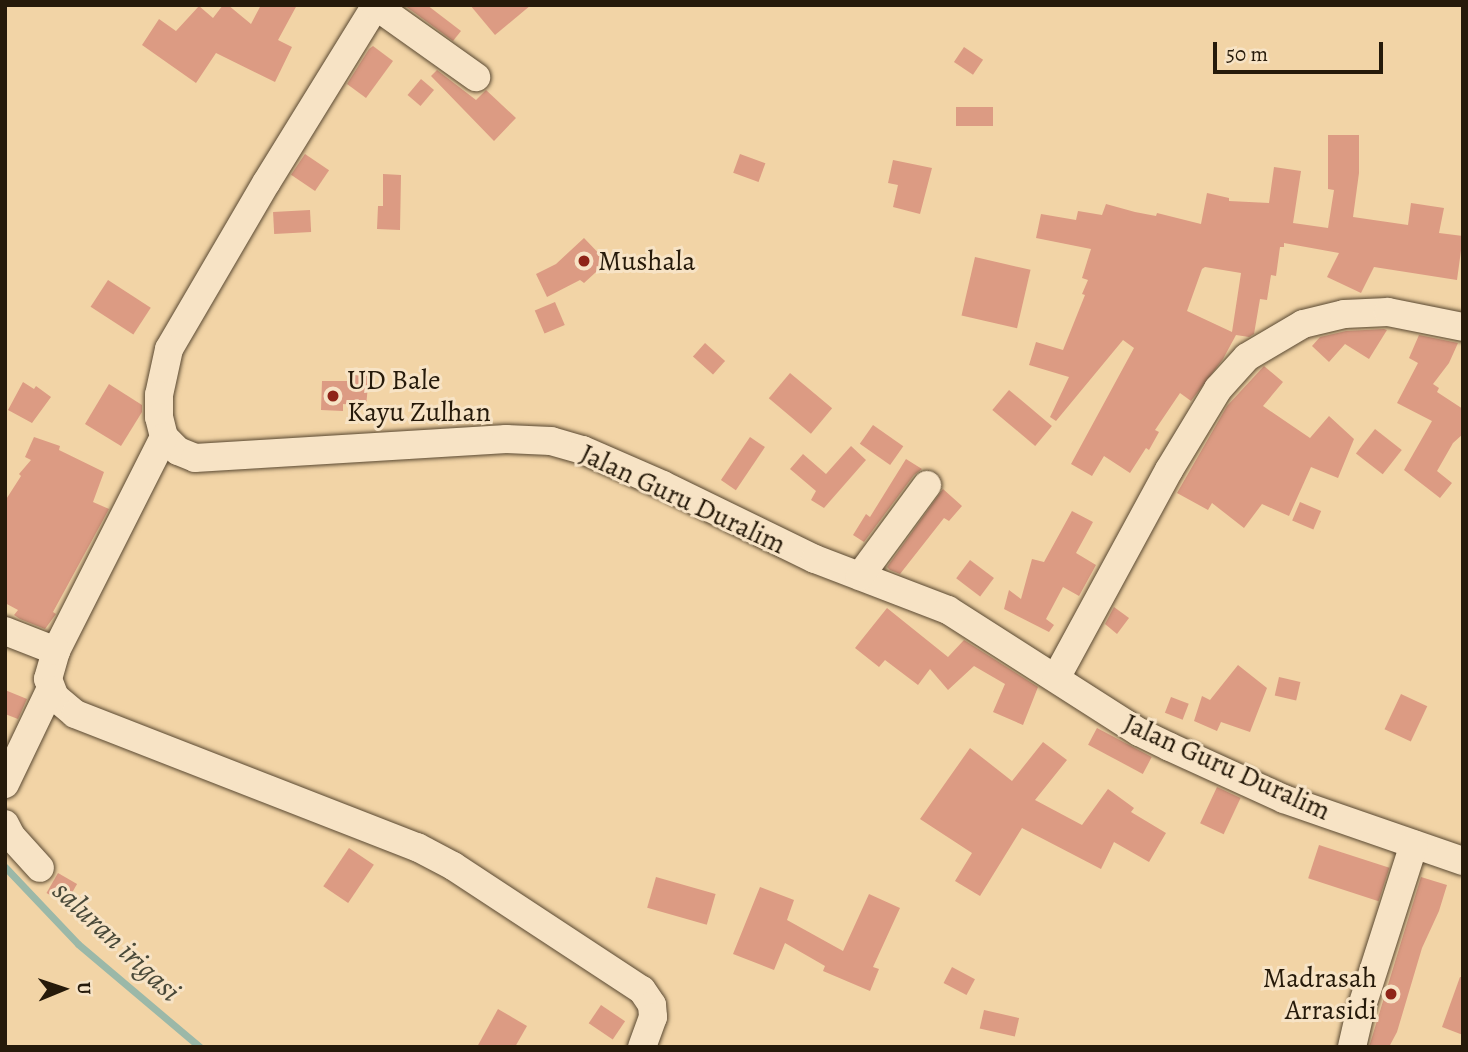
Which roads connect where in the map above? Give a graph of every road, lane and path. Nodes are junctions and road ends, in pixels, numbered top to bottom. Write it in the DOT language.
graph roads {
  1 [pos="376,6"];
  2 [pos="476,77"];
  3 [pos="1463,327"];
  4 [pos="164,437"];
  5 [pos="926,485"];
  6 [pos="860,576"];
  7 [pos="5,631"];
  8 [pos="56,651"];
  9 [pos="1056,678"];
  10 [pos="50,690"];
  11 [pos="5,784"];
  12 [pos="5,824"];
  13 [pos="1414,844"];
  14 [pos="1463,861"];
  15 [pos="40,868"];
  16 [pos="642,1047"];
  17 [pos="1352,1047"];
  1 -- 2 [label="street"];
  1 -- 4 [label="street"];
  3 -- 9 [label="street"];
  4 -- 6 [label="street, Jalan Guru Duralim"];
  4 -- 8 [label="street"];
  5 -- 6 [label="street"];
  6 -- 9 [label="street, Jalan Guru Duralim"];
  7 -- 8 [label="street"];
  8 -- 10 [label="street"];
  9 -- 13 [label="street, Jalan Guru Duralim"];
  10 -- 11 [label="street"];
  10 -- 16 [label="street"];
  12 -- 15 [label="street"];
  13 -- 14 [label="street, Jalan Guru Duralim"];
  13 -- 17 [label="street"];
}
